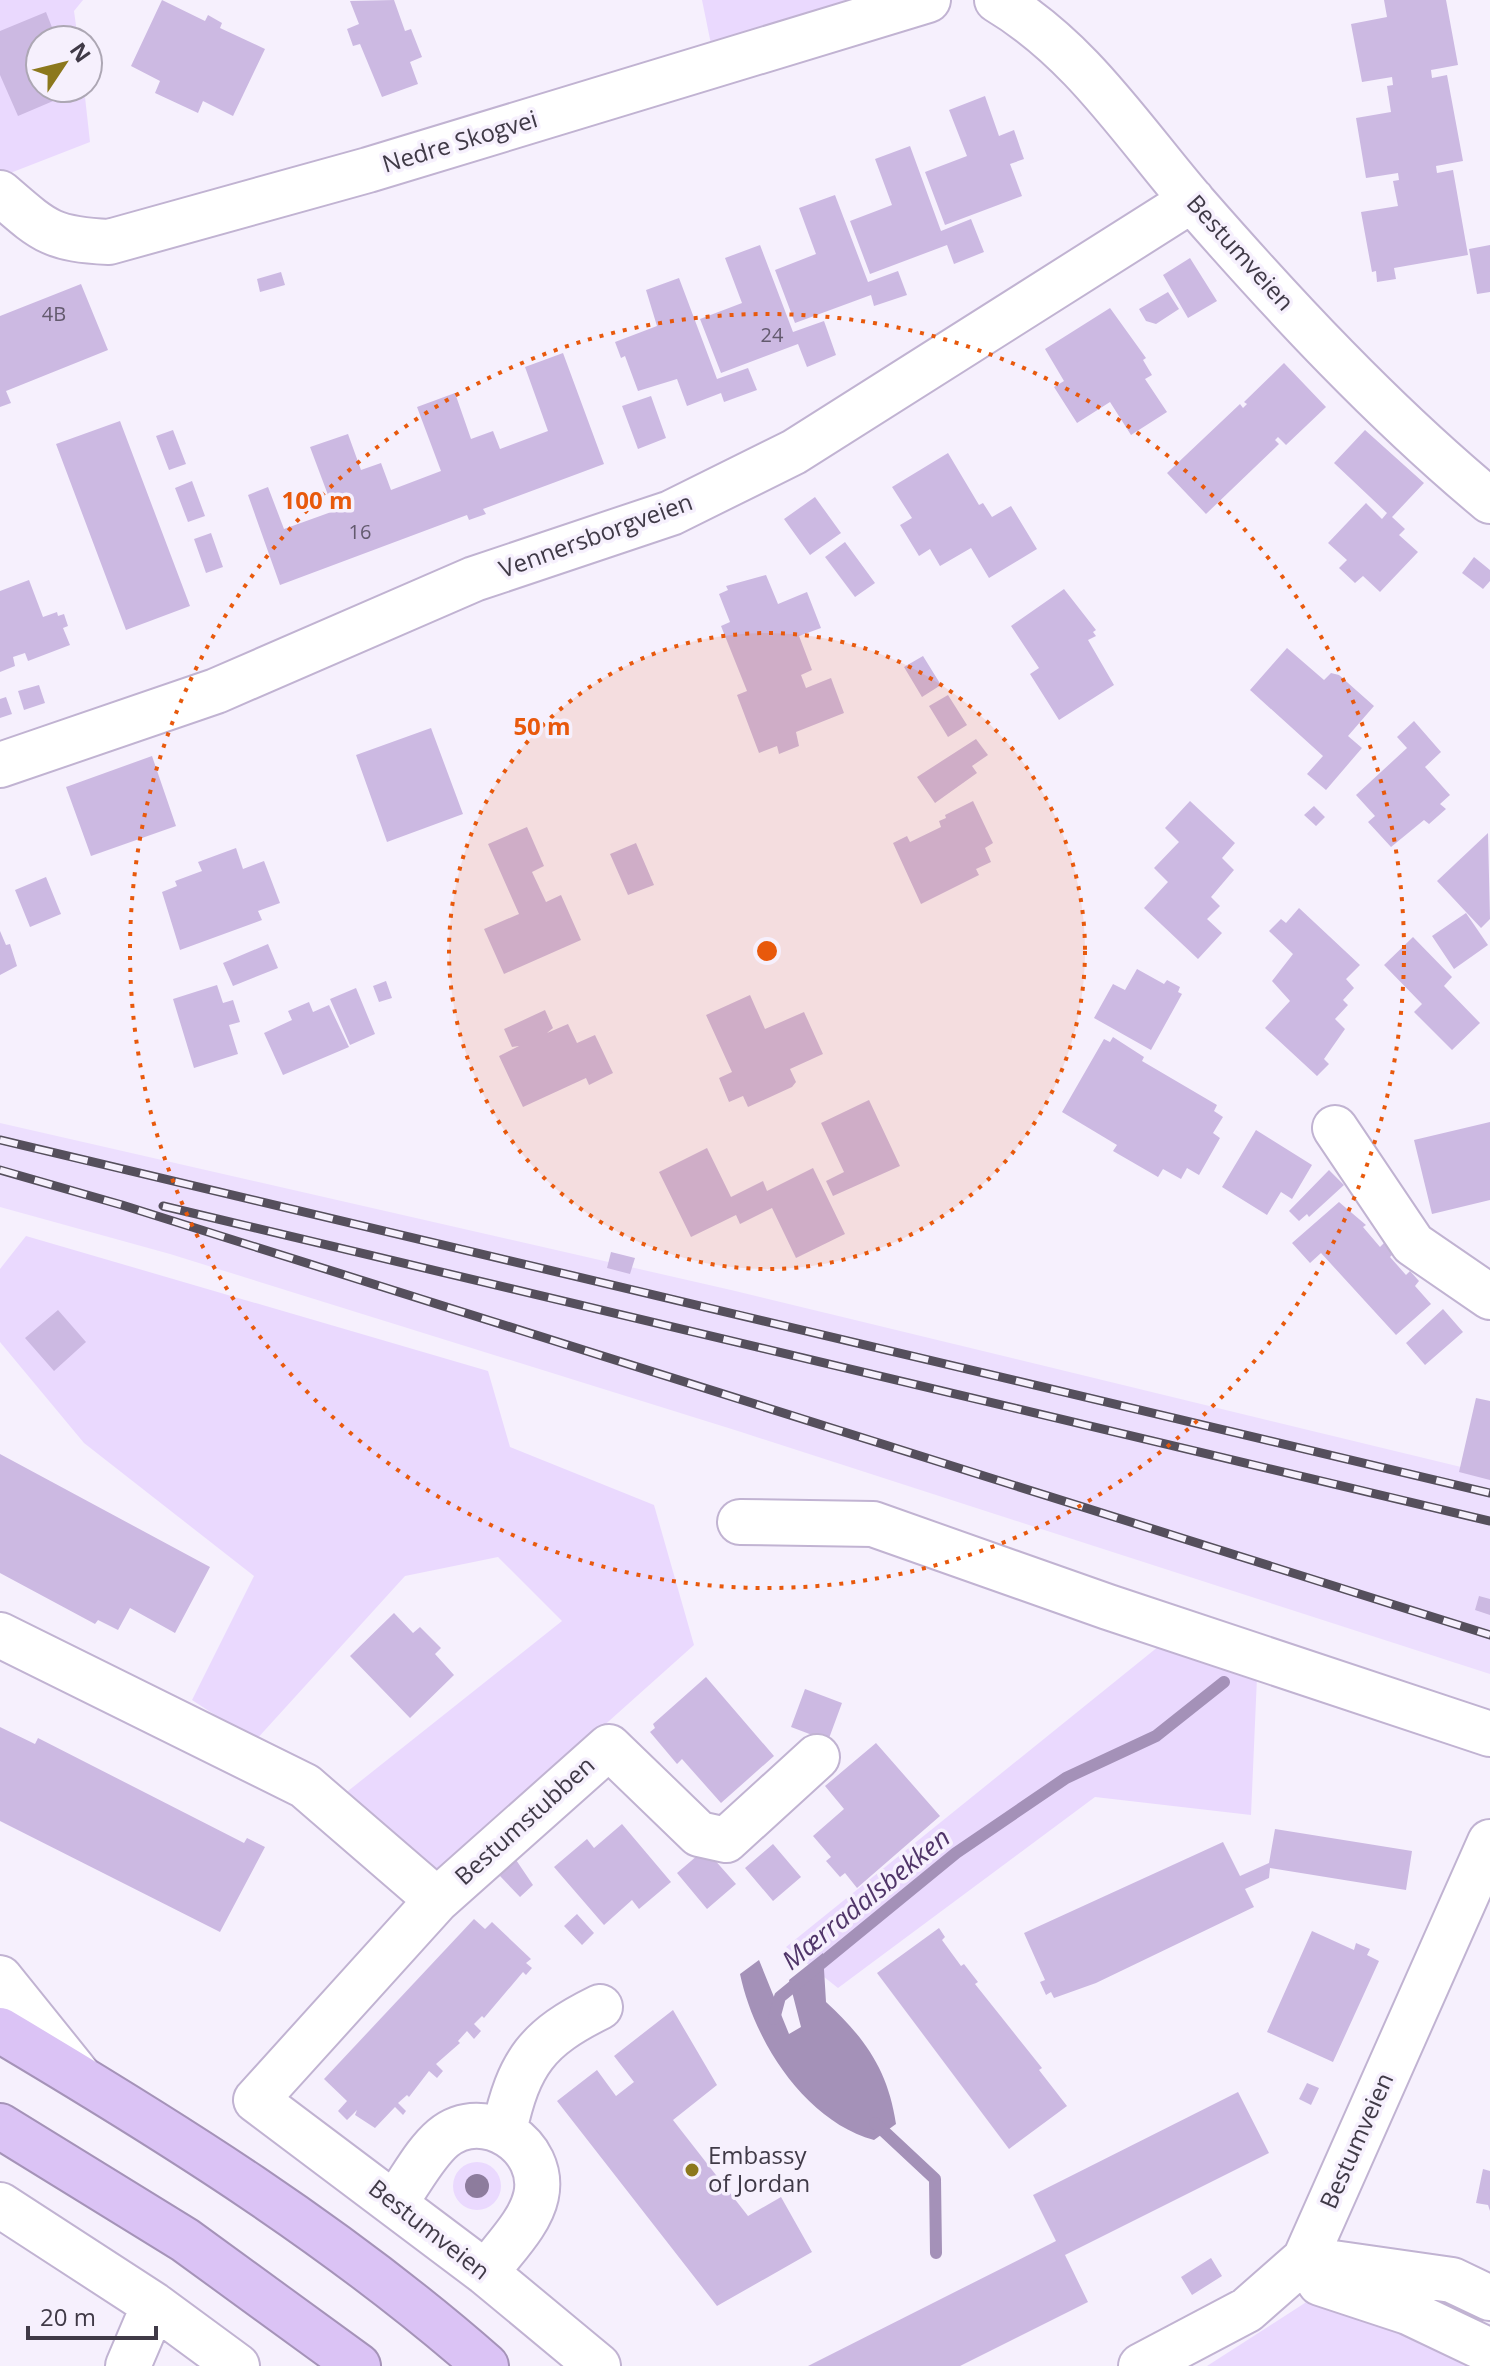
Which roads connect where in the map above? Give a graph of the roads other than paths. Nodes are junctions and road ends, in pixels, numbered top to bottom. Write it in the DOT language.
graph roads {
  1 [pos="928,0"];
  2 [pos="997,0"];
  3 [pos="0,193"];
  4 [pos="1192,200"];
  5 [pos="1490,501"];
  6 [pos="0,765"];
  7 [pos="1335,1128"];
  8 [pos="1490,1297"];
  9 [pos="740,1522"];
  10 [pos="0,1635"];
  11 [pos="1490,1734"];
  12 [pos="817,1757"];
  13 [pos="1490,1842"];
  14 [pos="437,1900"];
  15 [pos="0,1978"];
  16 [pos="600,2007"];
  17 [pos="0,2030"];
  18 [pos="79,2077"];
  19 [pos="256,2100"];
  20 [pos="0,2126"];
  21 [pos="504,2131"];
  22 [pos="395,2202"];
  23 [pos="0,2205"];
  24 [pos="1305,2259"];
  25 [pos="486,2273"];
  26 [pos="1490,2298"];
  27 [pos="154,2305"];
  28 [pos="1490,2351"];
  29 [pos="128,2366"];
  30 [pos="237,2366"];
  31 [pos="358,2366"];
  32 [pos="486,2366"];
  33 [pos="598,2366"];
  34 [pos="1141,2366"];
  1 -- 3 [label="street, Nedre Skogvei"];
  2 -- 4 [label="street, Bestumveien"];
  4 -- 5 [label="street, Bestumveien"];
  4 -- 6 [label="street, Vennersborgveien"];
  7 -- 8 [label="street"];
  9 -- 11 [label="street"];
  10 -- 14 [label="street"];
  12 -- 14 [label="street, Bestumstubben"];
  13 -- 24 [label="street, Bestumveien"];
  14 -- 19 [label="street, Bestumstubben"];
  15 -- 18 [label="street"];
  16 -- 21 [label="street"];
  17 -- 18 [label="highway"];
  18 -- 32 [label="highway"];
  19 -- 22 [label="street, Bestumveien"];
  20 -- 31 [label="highway"];
  21 -- 22 [label="street"];
  21 -- 25 [label="street"];
  22 -- 25 [label="street, Bestumveien"];
  23 -- 27 [label="street"];
  24 -- 26 [label="street"];
  24 -- 28 [label="street"];
  24 -- 34 [label="street, Bestumveien"];
  25 -- 33 [label="street, Bestumveien"];
  27 -- 29 [label="street"];
  27 -- 30 [label="street"];
}
